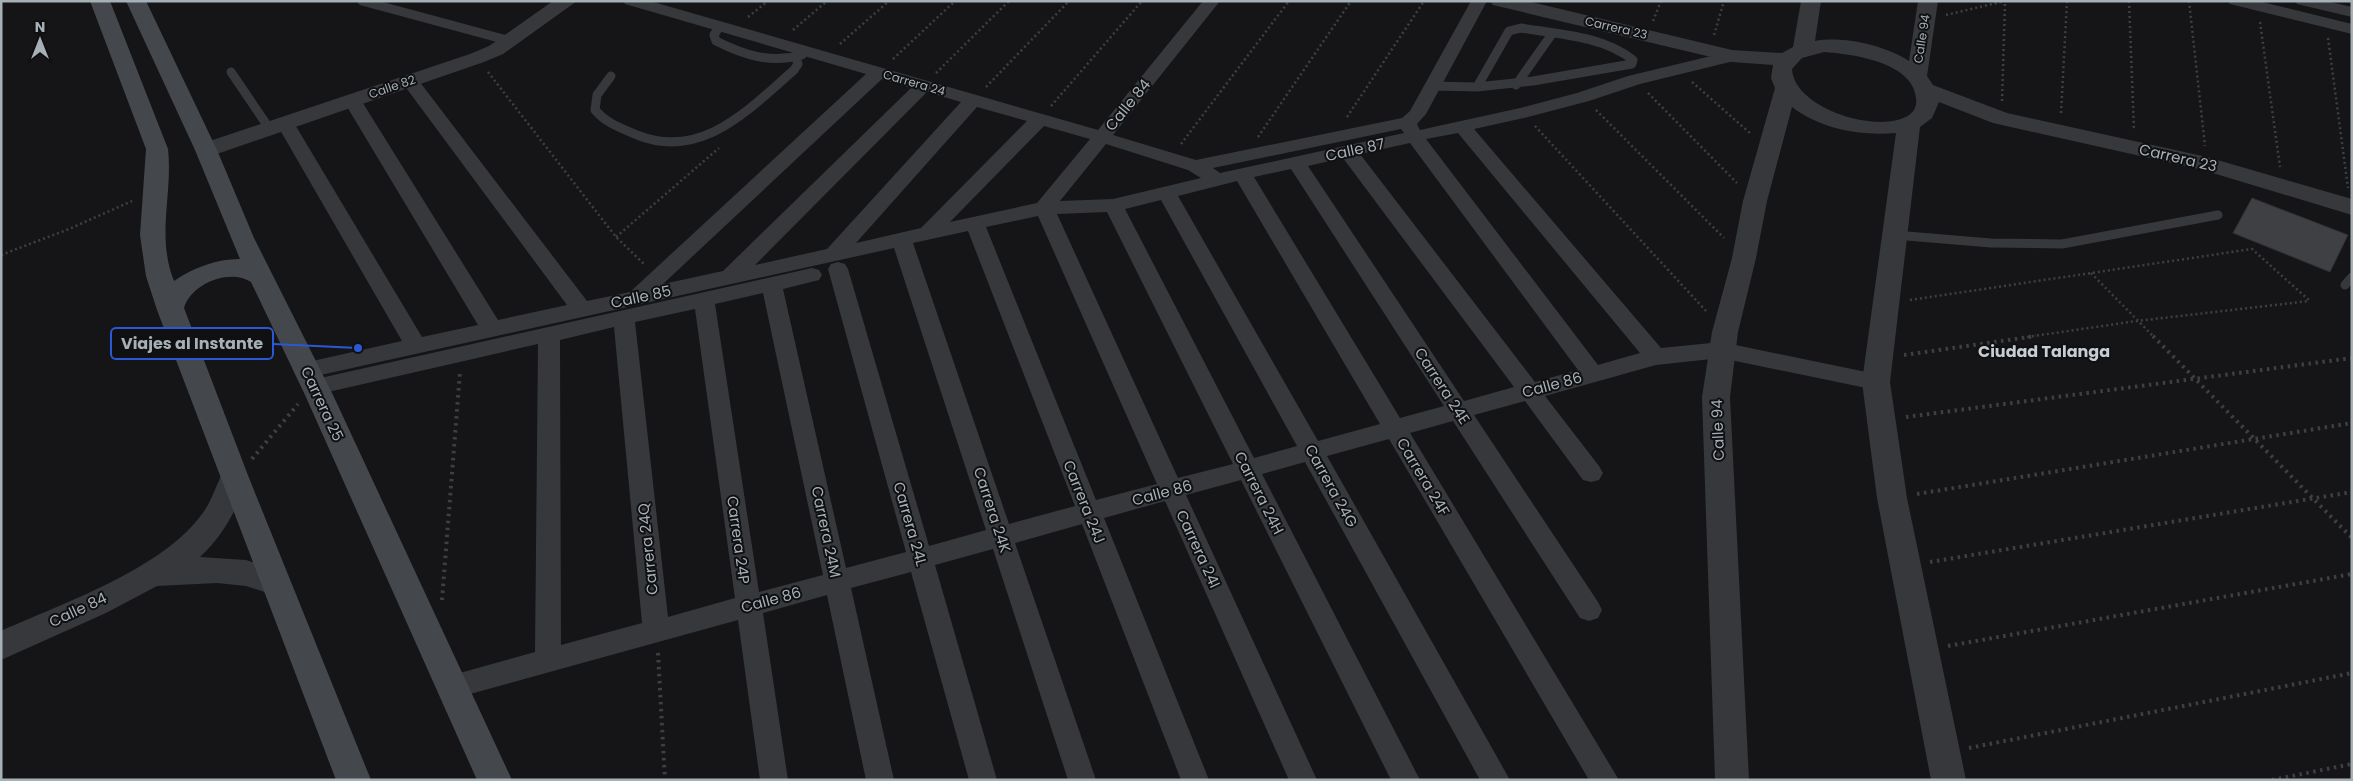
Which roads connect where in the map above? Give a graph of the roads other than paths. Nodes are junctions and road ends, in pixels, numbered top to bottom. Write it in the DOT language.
graph roads {
  1 [pos="100,1"];
  2 [pos="136,1"];
  3 [pos="567,1"];
  4 [pos="631,1"];
  5 [pos="1212,1"];
  6 [pos="1480,1"];
  7 [pos="1500,1"];
  8 [pos="1812,1"];
  9 [pos="2236,1"];
  10 [pos="2303,1"];
  11 [pos="362,2"];
  12 [pos="1927,11"];
  13 [pos="2352,12"];
  14 [pos="726,29"];
  15 [pos="2352,29"];
  16 [pos="1552,34"];
  17 [pos="510,41"];
  18 [pos="1794,55"];
  19 [pos="810,56"];
  20 [pos="1732,56"];
  21 [pos="231,72"];
  22 [pos="878,73"];
  23 [pos="611,76"];
  24 [pos="410,81"];
  25 [pos="1922,83"];
  26 [pos="1516,84"];
  27 [pos="923,86"];
  28 [pos="1433,86"];
  29 [pos="1784,86"];
  30 [pos="1476,88"];
  31 [pos="352,100"];
  32 [pos="973,100"];
  33 [pos="2002,118"];
  34 [pos="1040,119"];
  35 [pos="1914,120"];
  36 [pos="1413,124"];
  37 [pos="277,126"];
  38 [pos="1462,126"];
  39 [pos="1102,137"];
  40 [pos="1341,144"];
  41 [pos="206,150"];
  42 [pos="1296,162"];
  43 [pos="1243,165"];
  44 [pos="1196,166"];
  45 [pos="1218,180"];
  46 [pos="1166,192"];
  47 [pos="1113,205"];
  48 [pos="2351,206"];
  49 [pos="1047,214"];
  50 [pos="2218,215"];
  51 [pos="977,229"];
  52 [pos="927,234"];
  53 [pos="1895,234"];
  54 [pos="904,246"];
  55 [pos="836,262"];
  56 [pos="261,277"];
  57 [pos="730,277"];
  58 [pos="772,284"];
  59 [pos="636,298"];
  60 [pos="704,301"];
  61 [pos="170,310"];
  62 [pos="582,310"];
  63 [pos="624,318"];
  64 [pos="492,329"];
  65 [pos="549,335"];
  66 [pos="1723,341"];
  67 [pos="416,346"];
  68 [pos="1656,357"];
  69 [pos="1878,370"];
  70 [pos="1593,374"];
  71 [pos="308,386"];
  72 [pos="1530,392"];
  73 [pos="1459,411"];
  74 [pos="1394,429"];
  75 [pos="1311,452"];
  76 [pos="242,469"];
  77 [pos="1247,469"];
  78 [pos="1591,473"];
  79 [pos="1171,490"];
  80 [pos="1088,513"];
  81 [pos="1000,537"];
  82 [pos="920,559"];
  83 [pos="155,574"];
  84 [pos="274,582"];
  85 [pos="836,582"];
  86 [pos="748,606"];
  87 [pos="1589,610"];
  88 [pos="656,631"];
  89 [pos="1,646"];
  90 [pos="548,661"];
  91 [pos="452,687"];
  92 [pos="493,776"];
  93 [pos="354,780"];
  94 [pos="774,780"];
  95 [pos="880,780"];
  96 [pos="983,780"];
  97 [pos="1082,780"];
  98 [pos="1195,780"];
  99 [pos="1303,780"];
  100 [pos="1406,780"];
  101 [pos="1496,780"];
  102 [pos="1605,780"];
  103 [pos="1732,780"];
  104 [pos="1949,780"];
  1 -- 61 [label="main road"];
  2 -- 41 [label="main road, Carrera 25"];
  3 -- 17 [label="street, Calle 82"];
  4 -- 14 [label="street, Carrera 24"];
  5 -- 39 [label="street, Calle 84"];
  6 -- 28 [label="street"];
  7 -- 20 [label="street, Carrera 23"];
  8 -- 18 [label="street, Calle 94"];
  9 -- 15 [label="street"];
  10 -- 13 [label="street"];
  11 -- 17 [label="lane"];
  12 -- 25 [label="street, Calle 94"];
  14 -- 19 [label="street, Carrera 24"];
  14 -- 19 [label="lane"];
  16 -- 26 [label="lane"];
  16 -- 26 [label="lane"];
  16 -- 30 [label="lane"];
  17 -- 24 [label="street, Calle 82"];
  18 -- 20 [label="street, Carrera 23"];
  18 -- 25 [label="street, Carrera 23"];
  18 -- 29 [label="street, Calle 94"];
  19 -- 22 [label="street, Carrera 24"];
  19 -- 23 [label="lane"];
  20 -- 29 [label="street, Carrera 23"];
  20 -- 38 [label="street, Calle 87"];
  21 -- 37 [label="lane"];
  22 -- 27 [label="street, Carrera 24"];
  22 -- 59 [label="street"];
  24 -- 31 [label="street, Calle 82"];
  24 -- 62 [label="street"];
  25 -- 33 [label="street, Carrera 23"];
  25 -- 35 [label="street, Calle 94"];
  26 -- 30 [label="lane"];
  27 -- 32 [label="street, Carrera 24"];
  27 -- 57 [label="street"];
  28 -- 30 [label="lane"];
  28 -- 36 [label="street"];
  29 -- 35 [label="street, Carrera 23"];
  29 -- 66 [label="street, Calle 94"];
  31 -- 37 [label="street, Calle 82"];
  31 -- 64 [label="street"];
  32 -- 34 [label="street, Carrera 24"];
  32 -- 55 [label="street"];
  33 -- 35 [label="street, Carrera 23"];
  33 -- 48 [label="street, Carrera 23"];
  34 -- 39 [label="street, Carrera 24"];
  34 -- 52 [label="street"];
  35 -- 53 [label="street"];
  36 -- 38 [label="street, Calle 87"];
  36 -- 40 [label="street, Calle 87"];
  36 -- 70 [label="street"];
  37 -- 41 [label="street, Calle 82"];
  37 -- 67 [label="street"];
  38 -- 68 [label="street"];
  39 -- 44 [label="street, Carrera 24"];
  39 -- 49 [label="street, Calle 84"];
  40 -- 42 [label="street, Calle 87"];
  40 -- 43 [label="street"];
  40 -- 72 [label="street"];
  41 -- 56 [label="main road, Carrera 25"];
  42 -- 43 [label="street, Calle 87"];
  42 -- 73 [label="street, Carrera 24E"];
  43 -- 44 [label="street"];
  43 -- 45 [label="street, Calle 87"];
  43 -- 74 [label="street, Carrera 24F"];
  44 -- 45 [label="street"];
  45 -- 46 [label="street, Calle 87"];
  46 -- 47 [label="street, Calle 87"];
  46 -- 75 [label="street, Carrera 24G"];
  47 -- 49 [label="street, Calle 87"];
  47 -- 77 [label="street, Carrera 24H"];
  49 -- 51 [label="street, Calle 87"];
  49 -- 79 [label="street, Carrera 24I"];
  50 -- 53 [label="lane"];
  51 -- 52 [label="street, Calle 85"];
  51 -- 54 [label="street"];
  51 -- 80 [label="street, Carrera 24J"];
  52 -- 54 [label="street, Calle 85"];
  53 -- 69 [label="street"];
  54 -- 55 [label="street, Calle 85"];
  54 -- 81 [label="street, Carrera 24K"];
  55 -- 57 [label="street, Calle 85"];
  55 -- 58 [label="street"];
  55 -- 82 [label="street, Carrera 24L"];
  56 -- 61 [label="main road"];
  56 -- 71 [label="main road, Carrera 25"];
  57 -- 59 [label="street, Calle 85"];
  58 -- 60 [label="street"];
  58 -- 85 [label="street, Carrera 24M"];
  59 -- 62 [label="street, Calle 85"];
  60 -- 63 [label="street"];
  60 -- 86 [label="street, Carrera 24P"];
  61 -- 76 [label="main road"];
  62 -- 64 [label="street, Calle 85"];
  63 -- 65 [label="street"];
  63 -- 88 [label="street, Carrera 24Q"];
  64 -- 67 [label="street, Calle 85"];
  65 -- 71 [label="street"];
  65 -- 90 [label="street"];
  66 -- 68 [label="street, Calle 86"];
  66 -- 69 [label="street, Calle 86"];
  66 -- 103 [label="street, Calle 94"];
  67 -- 71 [label="street, Calle 85"];
  68 -- 70 [label="street, Calle 86"];
  69 -- 104 [label="street"];
  70 -- 72 [label="street, Calle 86"];
  71 -- 91 [label="main road, Carrera 25"];
  72 -- 73 [label="street, Calle 86"];
  72 -- 78 [label="street"];
  73 -- 74 [label="street, Calle 86"];
  73 -- 87 [label="street, Carrera 24E"];
  74 -- 75 [label="street, Calle 86"];
  74 -- 102 [label="street, Carrera 24F"];
  75 -- 77 [label="street, Calle 86"];
  75 -- 101 [label="street, Carrera 24G"];
  76 -- 83 [label="street, Calle 84"];
  76 -- 84 [label="main road"];
  77 -- 79 [label="street, Calle 86"];
  77 -- 100 [label="street, Carrera 24H"];
  79 -- 80 [label="street, Calle 86"];
  79 -- 99 [label="street, Carrera 24I"];
  80 -- 81 [label="street, Calle 86"];
  80 -- 98 [label="street, Carrera 24J"];
  81 -- 82 [label="street, Calle 86"];
  81 -- 97 [label="street, Carrera 24K"];
  82 -- 85 [label="street, Calle 86"];
  82 -- 96 [label="street, Carrera 24L"];
  83 -- 84 [label="street, Calle 84"];
  83 -- 89 [label="street, Calle 84"];
  84 -- 93 [label="main road"];
  85 -- 86 [label="street, Calle 86"];
  85 -- 95 [label="street, Carrera 24M"];
  86 -- 88 [label="street, Calle 86"];
  86 -- 94 [label="street, Carrera 24P"];
  88 -- 90 [label="street, Calle 86"];
  90 -- 91 [label="street, Calle 86"];
  91 -- 92 [label="main road, Carrera 25"];
}
